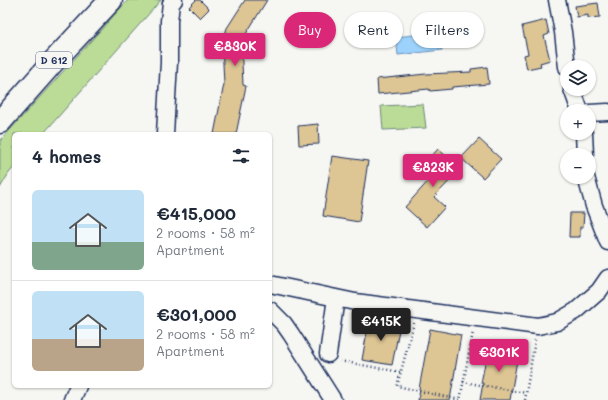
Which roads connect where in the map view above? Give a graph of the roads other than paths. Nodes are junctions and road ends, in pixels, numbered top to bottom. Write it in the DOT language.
graph roads {
  1 [pos="111,0"];
  2 [pos="174,0"];
  3 [pos="556,0"];
  4 [pos="566,60"];
  5 [pos="608,112"];
  6 [pos="596,113"];
  7 [pos="0,122"];
  8 [pos="165,132"];
  9 [pos="588,184"];
  10 [pos="608,242"];
  11 [pos="608,278"];
  12 [pos="272,284"];
  13 [pos="336,298"];
  14 [pos="272,312"];
  15 [pos="332,357"];
  16 [pos="77,388"];
  17 [pos="72,400"];
  18 [pos="333,400"];
  1 -- 7 [label="highway, D 612"];
  2 -- 8 [label="street"];
  3 -- 4 [label="street"];
  5 -- 6 [label="street"];
  9 -- 10 [label="street"];
  11 -- 13 [label="street"];
  12 -- 13 [label="street"];
  13 -- 15 [label="street"];
  14 -- 18 [label="street"];
  16 -- 17 [label="street"];
}
